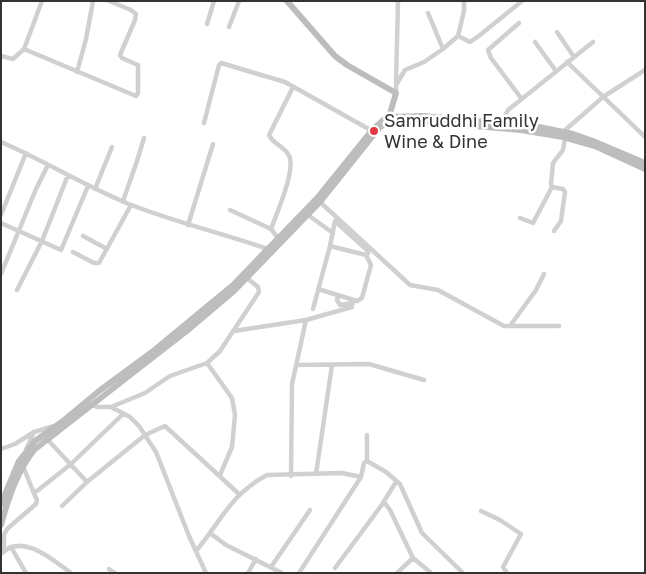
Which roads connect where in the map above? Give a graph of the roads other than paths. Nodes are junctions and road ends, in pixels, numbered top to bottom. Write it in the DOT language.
graph roads {
  1 [pos="42,1"];
  2 [pos="94,1"];
  3 [pos="109,1"];
  4 [pos="214,1"];
  5 [pos="239,1"];
  6 [pos="287,1"];
  7 [pos="398,1"];
  8 [pos="464,1"];
  9 [pos="522,1"];
  10 [pos="428,13"];
  11 [pos="519,23"];
  12 [pos="207,24"];
  13 [pos="229,27"];
  14 [pos="558,32"];
  15 [pos="458,36"];
  16 [pos="536,42"];
  17 [pos="593,42"];
  18 [pos="444,48"];
  19 [pos="24,49"];
  20 [pos="1,56"];
  21 [pos="574,57"];
  22 [pos="567,62"];
  23 [pos="645,70"];
  24 [pos="556,71"];
  25 [pos="77,72"];
  26 [pos="293,87"];
  27 [pos="396,89"];
  28 [pos="603,97"];
  29 [pos="521,98"];
  30 [pos="389,119"];
  31 [pos="204,122"];
  32 [pos="501,123"];
  33 [pos="645,130"];
  34 [pos="373,132"];
  35 [pos="564,135"];
  36 [pos="643,136"];
  37 [pos="144,138"];
  38 [pos="1,142"];
  39 [pos="213,144"];
  40 [pos="112,147"];
  41 [pos="26,153"];
  42 [pos="645,163"];
  43 [pos="48,165"];
  44 [pos="645,169"];
  45 [pos="68,175"];
  46 [pos="88,186"];
  47 [pos="552,187"];
  48 [pos="95,189"];
  49 [pos="123,201"];
  50 [pos="320,202"];
  51 [pos="131,205"];
  52 [pos="230,210"];
  53 [pos="1,215"];
  54 [pos="308,215"];
  55 [pos="520,218"];
  56 [pos="1,222"];
  57 [pos="188,225"];
  58 [pos="294,225"];
  59 [pos="271,229"];
  60 [pos="19,230"];
  61 [pos="554,231"];
  62 [pos="333,233"];
  63 [pos="83,236"];
  64 [pos="278,238"];
  65 [pos="42,241"];
  66 [pos="330,246"];
  67 [pos="107,249"];
  68 [pos="268,249"];
  69 [pos="73,252"];
  70 [pos="368,253"];
  71 [pos="252,269"];
  72 [pos="1,274"];
  73 [pos="544,274"];
  74 [pos="247,278"];
  75 [pos="318,289"];
  76 [pos="17,290"];
  77 [pos="338,296"];
  78 [pos="312,309"];
  79 [pos="306,320"];
  80 [pos="510,326"];
  81 [pos="559,326"];
  82 [pos="234,331"];
  83 [pos="207,363"];
  84 [pos="296,365"];
  85 [pos="332,365"];
  86 [pos="424,380"];
  87 [pos="89,404"];
  88 [pos="111,408"];
  89 [pos="123,414"];
  90 [pos="73,416"];
  91 [pos="57,425"];
  92 [pos="34,432"];
  93 [pos="145,434"];
  94 [pos="367,435"];
  95 [pos="46,439"];
  96 [pos="1,449"];
  97 [pos="26,451"];
  98 [pos="366,460"];
  99 [pos="71,464"];
  100 [pos="23,466"];
  101 [pos="316,474"];
  102 [pos="220,475"];
  103 [pos="291,476"];
  104 [pos="361,477"];
  105 [pos="87,482"];
  106 [pos="396,482"];
  107 [pos="33,491"];
  108 [pos="239,494"];
  109 [pos="384,502"];
  110 [pos="1,504"];
  111 [pos="62,506"];
  112 [pos="310,510"];
  113 [pos="480,511"];
  114 [pos="1,525"];
  115 [pos="210,533"];
  116 [pos="11,547"];
  117 [pos="196,551"];
  118 [pos="3,552"];
  119 [pos="413,558"];
  120 [pos="256,559"];
  121 [pos="272,567"];
  122 [pos="336,568"];
  123 [pos="108,569"];
  124 [pos="430,572"];
  125 [pos="503,572"];
  126 [pos="26,573"];
  127 [pos="71,573"];
  128 [pos="115,573"];
  129 [pos="206,573"];
  130 [pos="248,573"];
  131 [pos="282,573"];
  132 [pos="299,573"];
  133 [pos="397,573"];
  134 [pos="463,573"];
  1 -- 19 [label="street"];
  2 -- 25 [label="street"];
  3 -- 25 [label="street"];
  4 -- 12 [label="street"];
  5 -- 13 [label="street"];
  6 -- 27 [label="main road"];
  7 -- 27 [label="street"];
  8 -- 15 [label="street"];
  9 -- 15 [label="street"];
  10 -- 18 [label="street"];
  11 -- 29 [label="street"];
  14 -- 21 [label="street"];
  15 -- 18 [label="street"];
  16 -- 24 [label="street"];
  17 -- 21 [label="street"];
  18 -- 27 [label="street"];
  19 -- 20 [label="street"];
  19 -- 25 [label="street"];
  21 -- 22 [label="street"];
  22 -- 24 [label="street"];
  22 -- 28 [label="street"];
  23 -- 28 [label="street"];
  24 -- 29 [label="street"];
  26 -- 31 [label="street"];
  26 -- 34 [label="street"];
  26 -- 59 [label="street"];
  27 -- 30 [label="main road"];
  28 -- 35 [label="street"];
  28 -- 36 [label="street"];
  29 -- 32 [label="street"];
  30 -- 32 [label="main road"];
  30 -- 34 [label="main road"];
  30 -- 35 [label="main road"];
  32 -- 35 [label="main road"];
  33 -- 36 [label="street"];
  34 -- 50 [label="main road"];
  34 -- 58 [label="main road"];
  35 -- 42 [label="main road"];
  35 -- 44 [label="main road"];
  35 -- 47 [label="street"];
  37 -- 49 [label="street"];
  38 -- 41 [label="street"];
  39 -- 57 [label="street"];
  40 -- 48 [label="street"];
  41 -- 43 [label="street"];
  41 -- 53 [label="street"];
  43 -- 45 [label="street"];
  43 -- 60 [label="street"];
  45 -- 46 [label="street"];
  45 -- 65 [label="street"];
  46 -- 48 [label="street"];
  46 -- 65 [label="street"];
  47 -- 55 [label="street"];
  47 -- 61 [label="street"];
  48 -- 49 [label="street"];
  49 -- 51 [label="street"];
  50 -- 54 [label="main road"];
  50 -- 80 [label="street"];
  51 -- 57 [label="street"];
  51 -- 67 [label="street"];
  52 -- 59 [label="street"];
  54 -- 58 [label="main road"];
  54 -- 62 [label="street"];
  56 -- 60 [label="street"];
  57 -- 68 [label="street"];
  58 -- 64 [label="main road"];
  58 -- 71 [label="main road"];
  59 -- 64 [label="street"];
  60 -- 65 [label="street"];
  60 -- 72 [label="street"];
  62 -- 66 [label="street"];
  62 -- 70 [label="street"];
  63 -- 67 [label="street"];
  64 -- 68 [label="main road"];
  65 -- 76 [label="street"];
  66 -- 75 [label="street"];
  66 -- 77 [label="street"];
  67 -- 69 [label="street"];
  68 -- 71 [label="main road"];
  71 -- 74 [label="main road"];
  71 -- 87 [label="main road"];
  73 -- 80 [label="street"];
  74 -- 82 [label="street"];
  74 -- 87 [label="main road"];
  75 -- 77 [label="street"];
  75 -- 78 [label="street"];
  77 -- 79 [label="street"];
  79 -- 82 [label="street"];
  79 -- 84 [label="street"];
  80 -- 81 [label="street"];
  82 -- 83 [label="street"];
  83 -- 88 [label="street"];
  83 -- 102 [label="street"];
  84 -- 85 [label="street"];
  84 -- 103 [label="street"];
  85 -- 86 [label="street"];
  85 -- 101 [label="street"];
  87 -- 88 [label="street"];
  87 -- 90 [label="main road"];
  88 -- 89 [label="street"];
  89 -- 93 [label="street"];
  89 -- 99 [label="street"];
  90 -- 91 [label="main road"];
  90 -- 95 [label="main road"];
  91 -- 92 [label="street"];
  91 -- 97 [label="main road"];
  92 -- 96 [label="street"];
  92 -- 97 [label="street"];
  93 -- 102 [label="street"];
  93 -- 105 [label="street"];
  93 -- 117 [label="street"];
  94 -- 98 [label="street"];
  95 -- 99 [label="street"];
  95 -- 100 [label="main road"];
  97 -- 110 [label="main road"];
  98 -- 104 [label="street"];
  98 -- 106 [label="street"];
  99 -- 105 [label="street"];
  99 -- 107 [label="street"];
  100 -- 107 [label="street"];
  100 -- 114 [label="main road"];
  101 -- 103 [label="street"];
  101 -- 104 [label="street"];
  102 -- 108 [label="street"];
  103 -- 108 [label="street"];
  104 -- 132 [label="street"];
  105 -- 111 [label="street"];
  106 -- 109 [label="street"];
  106 -- 134 [label="street"];
  107 -- 118 [label="street"];
  108 -- 115 [label="street"];
  109 -- 119 [label="street"];
  109 -- 122 [label="street"];
  112 -- 121 [label="street"];
  113 -- 125 [label="street"];
  115 -- 117 [label="street"];
  115 -- 120 [label="street"];
  116 -- 118 [label="street"];
  116 -- 126 [label="street"];
  116 -- 127 [label="street"];
  117 -- 129 [label="street"];
  119 -- 124 [label="street"];
  119 -- 133 [label="street"];
  120 -- 121 [label="street"];
  120 -- 130 [label="street"];
  121 -- 131 [label="street"];
  123 -- 128 [label="street"];
}
